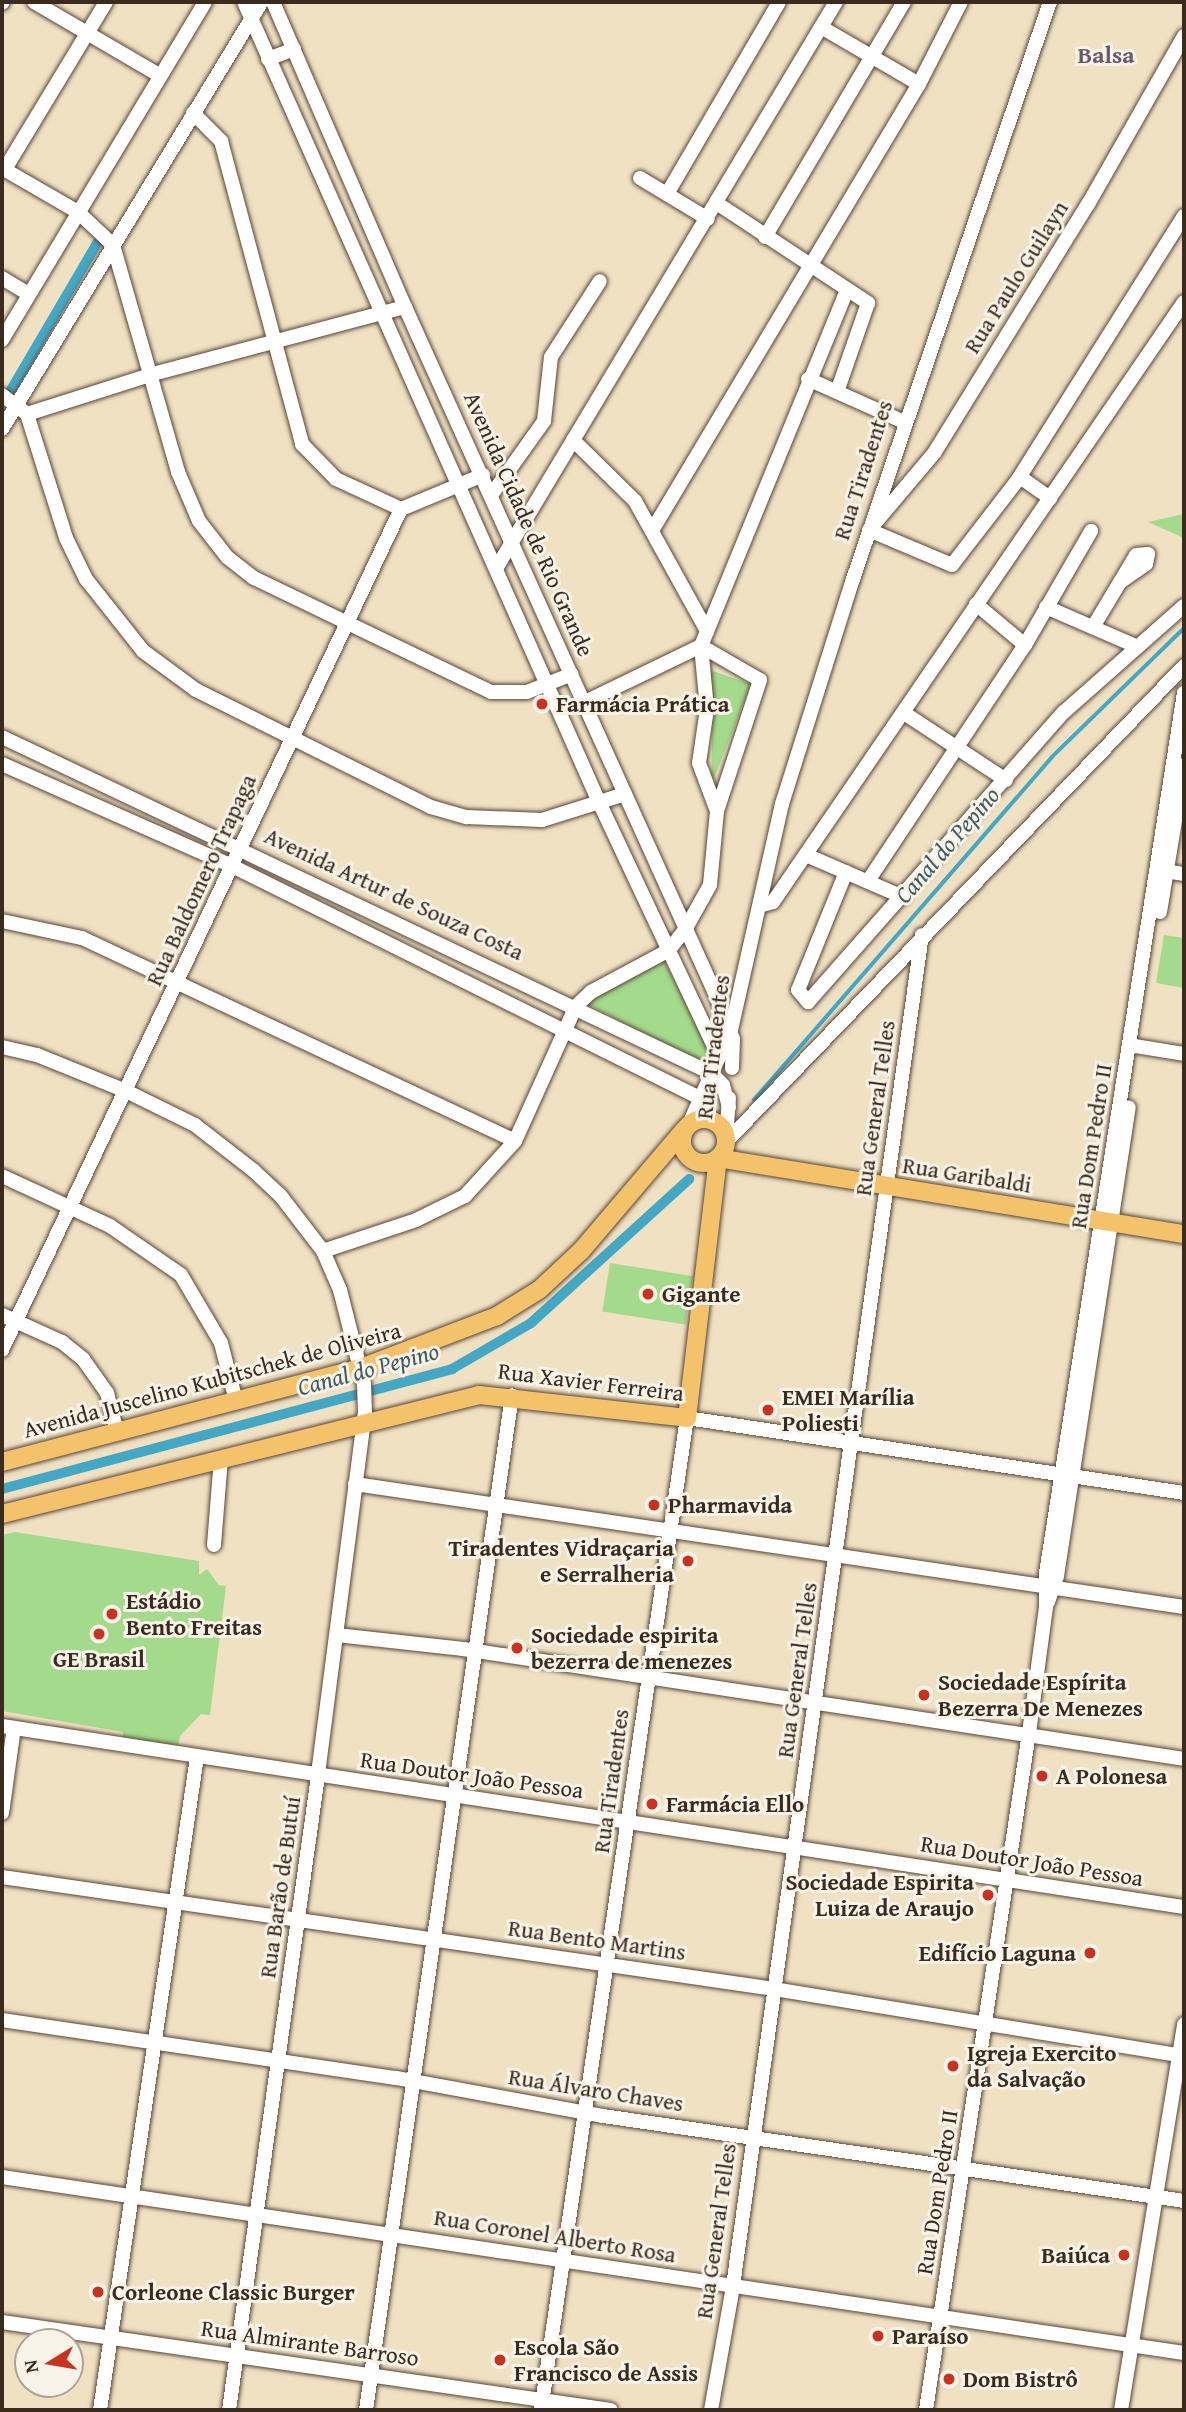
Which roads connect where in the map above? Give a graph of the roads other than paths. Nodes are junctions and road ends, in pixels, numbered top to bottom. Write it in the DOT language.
graph roads {
  1 [pos="34,2"];
  2 [pos="106,2"];
  3 [pos="205,2"];
  4 [pos="244,2"];
  5 [pos="262,2"];
  6 [pos="273,2"];
  7 [pos="779,2"];
  8 [pos="836,2"];
  9 [pos="904,2"];
  10 [pos="961,2"];
  11 [pos="1050,2"];
  12 [pos="250,19"];
  13 [pos="821,27"];
  14 [pos="87,33"];
  15 [pos="1184,36"];
  16 [pos="294,49"];
  17 [pos="872,56"];
  18 [pos="268,59"];
  19 [pos="159,75"];
  20 [pos="919,84"];
  21 [pos="193,113"];
  22 [pos="3,168"];
  23 [pos="640,178"];
  24 [pos="667,194"];
  25 [pos="718,204"];
  26 [pos="78,212"];
  27 [pos="1184,216"];
  28 [pos="708,219"];
  29 [pos="765,236"];
  30 [pos="113,245"];
  31 [pos="811,266"];
  32 [pos="2,278"];
  33 [pos="600,281"];
  34 [pos="847,290"];
  35 [pos="29,294"];
  36 [pos="1184,302"];
  37 [pos="405,307"];
  38 [pos="381,314"];
  39 [pos="2,340"];
  40 [pos="273,341"];
  41 [pos="153,374"];
  42 [pos="808,379"];
  43 [pos="837,392"];
  44 [pos="2,395"];
  45 [pos="21,410"];
  46 [pos="904,422"];
  47 [pos="2,429"];
  48 [pos="573,440"];
  49 [pos="483,475"];
  50 [pos="1020,477"];
  51 [pos="460,486"];
  52 [pos="492,494"];
  53 [pos="1050,498"];
  54 [pos="401,509"];
  55 [pos="653,529"];
  56 [pos="869,530"];
  57 [pos="1091,531"];
  58 [pos="514,542"];
  59 [pos="497,567"];
  60 [pos="1120,582"];
  61 [pos="976,604"];
  62 [pos="1184,606"];
  63 [pos="1046,607"];
  64 [pos="346,622"];
  65 [pos="1093,627"];
  66 [pos="707,631"];
  67 [pos="1025,645"];
  68 [pos="701,646"];
  69 [pos="1138,647"];
  70 [pos="1184,666"];
  71 [pos="572,674"];
  72 [pos="548,685"];
  73 [pos="1184,693"];
  74 [pos="585,702"];
  75 [pos="1183,710"];
  76 [pos="904,713"];
  77 [pos="2,737"];
  78 [pos="294,740"];
  79 [pos="19,746"];
  80 [pos="957,747"];
  81 [pos="2,748"];
  82 [pos="2,764"];
  83 [pos="1184,765"];
  84 [pos="1006,780"];
  85 [pos="1176,782"];
  86 [pos="625,794"];
  87 [pos="599,802"];
  88 [pos="717,811"];
  89 [pos="241,846"];
  90 [pos="806,855"];
  91 [pos="232,866"];
  92 [pos="1162,870"];
  93 [pos="846,872"];
  94 [pos="1184,874"];
  95 [pos="868,881"];
  96 [pos="903,897"];
  97 [pos="762,905"];
  98 [pos="2,921"];
  99 [pos="407,926"];
  100 [pos="686,928"];
  101 [pos="922,935"];
  102 [pos="397,947"];
  103 [pos="668,950"];
  104 [pos="748,962"];
  105 [pos="179,981"];
  106 [pos="714,991"];
  107 [pos="741,992"];
  108 [pos="576,1006"];
  109 [pos="731,1030"];
  110 [pos="565,1031"];
  111 [pos="1134,1046"];
  112 [pos="2,1047"];
  113 [pos="1184,1054"];
  114 [pos="719,1057"];
  115 [pos="732,1068"];
  116 [pos="711,1073"];
  117 [pos="126,1091"];
  118 [pos="702,1099"];
  119 [pos="729,1107"];
  120 [pos="687,1127"];
  121 [pos="515,1141"];
  122 [pos="724,1147"];
  123 [pos="2,1176"];
  124 [pos="887,1188"];
  125 [pos="72,1208"];
  126 [pos="1107,1222"];
  127 [pos="1184,1234"];
  128 [pos="323,1251"];
  129 [pos="2,1315"];
  130 [pos="16,1320"];
  131 [pos="2,1350"];
  132 [pos="363,1376"];
  133 [pos="512,1395"];
  134 [pos="236,1401"];
  135 [pos="364,1417"];
  136 [pos="687,1418"];
  137 [pos="117,1432"];
  138 [pos="852,1443"];
  139 [pos="221,1458"];
  140 [pos="2,1462"];
  141 [pos="1067,1475"];
  142 [pos="355,1484"];
  143 [pos="1184,1493"];
  144 [pos="496,1504"];
  145 [pos="2,1514"];
  146 [pos="671,1532"];
  147 [pos="214,1545"];
  148 [pos="835,1557"];
  149 [pos="1049,1589"];
  150 [pos="1184,1607"];
  151 [pos="337,1635"];
  152 [pos="474,1651"];
  153 [pos="651,1677"];
  154 [pos="816,1701"];
  155 [pos="8,1727"];
  156 [pos="1029,1733"];
  157 [pos="197,1757"];
  158 [pos="1184,1759"];
  159 [pos="318,1776"];
  160 [pos="453,1793"];
  161 [pos="2,1813"];
  162 [pos="630,1822"];
  163 [pos="795,1848"];
  164 [pos="2,1877"];
  165 [pos="1008,1881"];
  166 [pos="176,1900"];
  167 [pos="1184,1907"];
  168 [pos="298,1922"];
  169 [pos="435,1940"];
  170 [pos="608,1965"];
  171 [pos="774,1989"];
  172 [pos="2,2020"];
  173 [pos="987,2023"];
  174 [pos="1184,2024"];
  175 [pos="155,2042"];
  176 [pos="1182,2055"];
  177 [pos="279,2060"];
  178 [pos="414,2081"];
  179 [pos="587,2113"];
  180 [pos="753,2137"];
  181 [pos="963,2169"];
  182 [pos="2,2178"];
  183 [pos="1156,2197"];
  184 [pos="133,2200"];
  185 [pos="1184,2201"];
  186 [pos="255,2216"];
  187 [pos="391,2232"];
  188 [pos="565,2260"];
  189 [pos="733,2286"];
  190 [pos="940,2318"];
  191 [pos="2,2322"];
  192 [pos="113,2336"];
  193 [pos="1131,2345"];
  194 [pos="1184,2353"];
  195 [pos="237,2356"];
  196 [pos="372,2377"];
  197 [pos="542,2405"];
  198 [pos="100,2410"];
  199 [pos="229,2410"];
  200 [pos="366,2410"];
  201 [pos="611,2410"];
  202 [pos="710,2410"];
  203 [pos="926,2410"];
  204 [pos="1121,2410"];
  1 -- 14 [label="street"];
  2 -- 14 [label="street"];
  3 -- 19 [label="street"];
  4 -- 12 [label="street, Avenida Cidade de Rio Grande"];
  5 -- 12 [label="street"];
  6 -- 16 [label="street, Avenida Cidade de Rio Grande"];
  7 -- 24 [label="street"];
  8 -- 13 [label="street"];
  9 -- 17 [label="street"];
  10 -- 20 [label="street"];
  11 -- 46 [label="street, Rua Tiradentes"];
  12 -- 18 [label="street, Avenida Cidade de Rio Grande"];
  12 -- 21 [label="street"];
  13 -- 17 [label="street"];
  13 -- 25 [label="street"];
  14 -- 19 [label="street"];
  14 -- 22 [label="street"];
  15 -- 56 [label="street, Rua Paulo Guilayn"];
  16 -- 18 [label="street"];
  16 -- 37 [label="street, Avenida Cidade de Rio Grande"];
  17 -- 20 [label="street"];
  17 -- 29 [label="street"];
  18 -- 38 [label="street, Avenida Cidade de Rio Grande"];
  19 -- 26 [label="street"];
  20 -- 31 [label="street"];
  21 -- 30 [label="street"];
  21 -- 40 [label="street"];
  22 -- 26 [label="street"];
  23 -- 24 [label="street"];
  24 -- 28 [label="street"];
  25 -- 28 [label="street"];
  25 -- 29 [label="street"];
  26 -- 30 [label="street"];
  26 -- 35 [label="street"];
  27 -- 50 [label="street"];
  28 -- 48 [label="street"];
  29 -- 31 [label="street"];
  30 -- 41 [label="street"];
  30 -- 45 [label="street"];
  31 -- 34 [label="street"];
  31 -- 55 [label="street"];
  32 -- 35 [label="street"];
  33 -- 52 [label="street"];
  34 -- 42 [label="street"];
  34 -- 43 [label="street"];
  35 -- 39 [label="street"];
  36 -- 53 [label="street"];
  37 -- 38 [label="street"];
  37 -- 49 [label="street, Avenida Cidade de Rio Grande"];
  38 -- 40 [label="street"];
  38 -- 51 [label="street, Avenida Cidade de Rio Grande"];
  40 -- 41 [label="street"];
  40 -- 54 [label="street"];
  41 -- 45 [label="street"];
  41 -- 64 [label="street"];
  42 -- 43 [label="street"];
  42 -- 66 [label="street"];
  43 -- 46 [label="street"];
  44 -- 45 [label="street"];
  45 -- 47 [label="street"];
  45 -- 78 [label="street"];
  46 -- 56 [label="street, Rua Tiradentes"];
  48 -- 55 [label="street"];
  48 -- 58 [label="street"];
  49 -- 51 [label="street"];
  49 -- 52 [label="street, Avenida Cidade de Rio Grande"];
  50 -- 53 [label="street"];
  50 -- 56 [label="street"];
  51 -- 54 [label="street"];
  51 -- 59 [label="street, Avenida Cidade de Rio Grande"];
  52 -- 58 [label="street, Avenida Cidade de Rio Grande"];
  53 -- 61 [label="street"];
  54 -- 64 [label="street, Rua Baldomero Trapaga"];
  55 -- 66 [label="street"];
  56 -- 97 [label="street, Rua Tiradentes"];
  57 -- 63 [label="street"];
  58 -- 59 [label="street"];
  58 -- 71 [label="street, Avenida Cidade de Rio Grande"];
  59 -- 72 [label="street, Avenida Cidade de Rio Grande"];
  60 -- 65 [label="street"];
  61 -- 67 [label="street"];
  61 -- 76 [label="street"];
  62 -- 69 [label="street"];
  63 -- 65 [label="street"];
  63 -- 67 [label="street"];
  64 -- 72 [label="street"];
  64 -- 78 [label="street, Rua Baldomero Trapaga"];
  65 -- 69 [label="street"];
  66 -- 68 [label="street"];
  67 -- 80 [label="street"];
  68 -- 74 [label="street"];
  68 -- 88 [label="street"];
  68 -- 88 [label="street"];
  69 -- 84 [label="street"];
  70 -- 101 [label="street"];
  71 -- 72 [label="street"];
  71 -- 74 [label="street, Avenida Cidade de Rio Grande"];
  72 -- 87 [label="street, Avenida Cidade de Rio Grande"];
  73 -- 75 [label="street, Rua Dom Pedro II"];
  74 -- 86 [label="street, Avenida Cidade de Rio Grande"];
  75 -- 85 [label="street, Rua Dom Pedro II"];
  76 -- 80 [label="street"];
  76 -- 90 [label="street"];
  77 -- 79 [label="street, Avenida Artur de Souza Costa"];
  78 -- 87 [label="street"];
  78 -- 89 [label="street, Rua Baldomero Trapaga"];
  79 -- 81 [label="street"];
  79 -- 89 [label="street, Avenida Artur de Souza Costa"];
  80 -- 84 [label="street"];
  80 -- 95 [label="street"];
  82 -- 91 [label="street, Avenida Artur de Souza Costa"];
  83 -- 85 [label="street, Rua Dom Pedro II"];
  84 -- 96 [label="street"];
  85 -- 92 [label="street, Rua Dom Pedro II"];
  86 -- 87 [label="street"];
  86 -- 100 [label="street, Avenida Cidade de Rio Grande"];
  87 -- 103 [label="street, Avenida Cidade de Rio Grande"];
  88 -- 100 [label="street"];
  89 -- 91 [label="street, Rua Baldomero Trapaga"];
  89 -- 99 [label="street, Avenida Artur de Souza Costa"];
  90 -- 93 [label="street"];
  90 -- 97 [label="street"];
  91 -- 102 [label="street, Avenida Artur de Souza Costa"];
  91 -- 105 [label="street, Rua Baldomero Trapaga"];
  92 -- 94 [label="street"];
  92 -- 111 [label="street, Rua Dom Pedro II"];
  93 -- 95 [label="street"];
  93 -- 96 [label="street"];
  95 -- 96 [label="street"];
  97 -- 104 [label="street, Rua Tiradentes"];
  98 -- 105 [label="street"];
  99 -- 102 [label="street"];
  99 -- 108 [label="street, Avenida Artur de Souza Costa"];
  100 -- 103 [label="street"];
  100 -- 106 [label="street, Avenida Cidade de Rio Grande"];
  101 -- 122 [label="street"];
  101 -- 124 [label="street, Rua General Telles"];
  102 -- 110 [label="street, Avenida Artur de Souza Costa"];
  103 -- 108 [label="street"];
  103 -- 114 [label="street, Avenida Cidade de Rio Grande"];
  104 -- 107 [label="street, Rua Tiradentes"];
  104 -- 115 [label="street, Rua Tiradentes"];
  105 -- 117 [label="street, Rua Baldomero Trapaga"];
  105 -- 121 [label="street"];
  106 -- 107 [label="street"];
  106 -- 109 [label="street, Avenida Cidade de Rio Grande"];
  107 -- 109 [label="street, Rua Tiradentes"];
  108 -- 110 [label="street"];
  108 -- 116 [label="street, Avenida Artur de Souza Costa"];
  109 -- 114 [label="street, Rua Tiradentes"];
  109 -- 115 [label="street, Avenida Cidade de Rio Grande"];
  110 -- 118 [label="street, Avenida Artur de Souza Costa"];
  110 -- 121 [label="street"];
  111 -- 113 [label="street"];
  111 -- 126 [label="street, Rua Dom Pedro II"];
  112 -- 117 [label="street, Rua Barão de Butuí"];
  114 -- 116 [label="street, Rua Tiradentes"];
  115 -- 119 [label="street, Rua Tiradentes"];
  116 -- 118 [label="street, Rua Tiradentes"];
  116 -- 119 [label="street"];
  117 -- 125 [label="street, Rua Baldomero Trapaga"];
  117 -- 128 [label="street, Rua Barão de Butuí"];
  118 -- 120 [label="street, Rua Tiradentes"];
  119 -- 122 [label="street, Rua Tiradentes"];
  120 -- 122 [label="main road"];
  120 -- 122 [label="main road"];
  120 -- 132 [label="main road, Avenida Juscelino Kubitschek de Oliveira"];
  121 -- 128 [label="street"];
  122 -- 124 [label="main road, Rua Garibaldi"];
  122 -- 136 [label="main road, Rua Tiradentes"];
  123 -- 125 [label="street"];
  124 -- 126 [label="main road, Rua Garibaldi"];
  124 -- 138 [label="street, Rua General Telles"];
  125 -- 130 [label="street, Rua Baldomero Trapaga"];
  125 -- 134 [label="street"];
  126 -- 127 [label="main road, Rua Garibaldi"];
  126 -- 141 [label="street, Rua Dom Pedro II"];
  128 -- 132 [label="street, Rua Barão de Butuí"];
  129 -- 130 [label="street"];
  130 -- 131 [label="street, Rua Baldomero Trapaga"];
  130 -- 137 [label="street"];
  132 -- 134 [label="main road, Avenida Juscelino Kubitschek de Oliveira"];
  132 -- 135 [label="street, Rua Barão de Butuí"];
  133 -- 135 [label="main road, Rua Xavier Ferreira"];
  133 -- 136 [label="main road, Rua Xavier Ferreira"];
  133 -- 144 [label="street"];
  134 -- 137 [label="main road, Avenida Juscelino Kubitschek de Oliveira"];
  135 -- 139 [label="main road, Rua Xavier Ferreira"];
  135 -- 142 [label="street, Rua Barão de Butuí"];
  136 -- 138 [label="street, Rua Xavier Ferreira"];
  136 -- 146 [label="street, Rua Tiradentes"];
  137 -- 140 [label="main road, Avenida Juscelino Kubitschek de Oliveira"];
  138 -- 141 [label="street, Rua Xavier Ferreira"];
  138 -- 148 [label="street, Rua General Telles"];
  139 -- 145 [label="main road, Rua Xavier Ferreira"];
  139 -- 147 [label="street"];
  141 -- 143 [label="street, Rua Xavier Ferreira"];
  141 -- 149 [label="street, Rua Dom Pedro II"];
  142 -- 144 [label="street"];
  142 -- 151 [label="street, Rua Barão de Butuí"];
  144 -- 146 [label="street"];
  144 -- 152 [label="street"];
  146 -- 148 [label="street"];
  146 -- 153 [label="street, Rua Tiradentes"];
  148 -- 149 [label="street"];
  148 -- 154 [label="street, Rua General Telles"];
  149 -- 150 [label="street"];
  149 -- 156 [label="street, Rua Dom Pedro II"];
  151 -- 152 [label="street"];
  151 -- 159 [label="street, Rua Barão de Butuí"];
  152 -- 153 [label="street"];
  152 -- 160 [label="street"];
  153 -- 154 [label="street"];
  153 -- 162 [label="street, Rua Tiradentes"];
  154 -- 156 [label="street"];
  154 -- 163 [label="street, Rua General Telles"];
  155 -- 157 [label="street, Rua Doutor João Pessoa"];
  155 -- 161 [label="street"];
  156 -- 158 [label="street"];
  156 -- 165 [label="street, Rua Dom Pedro II"];
  157 -- 159 [label="street, Rua Doutor João Pessoa"];
  157 -- 166 [label="street"];
  159 -- 160 [label="street, Rua Doutor João Pessoa"];
  159 -- 168 [label="street, Rua Barão de Butuí"];
  160 -- 162 [label="street, Rua Doutor João Pessoa"];
  160 -- 169 [label="street"];
  162 -- 163 [label="street, Rua Doutor João Pessoa"];
  162 -- 170 [label="street, Rua Tiradentes"];
  163 -- 165 [label="street, Rua Doutor João Pessoa"];
  163 -- 171 [label="street, Rua General Telles"];
  164 -- 166 [label="street, Rua Bento Martins"];
  165 -- 167 [label="street, Rua Doutor João Pessoa"];
  165 -- 173 [label="street, Rua Dom Pedro II"];
  166 -- 168 [label="street, Rua Bento Martins"];
  166 -- 175 [label="street"];
  168 -- 169 [label="street, Rua Bento Martins"];
  168 -- 177 [label="street, Rua Barão de Butuí"];
  169 -- 170 [label="street, Rua Bento Martins"];
  169 -- 178 [label="street"];
  170 -- 171 [label="street, Rua Bento Martins"];
  170 -- 179 [label="street, Rua Tiradentes"];
  171 -- 173 [label="street, Rua Bento Martins"];
  171 -- 180 [label="street, Rua General Telles"];
  172 -- 175 [label="street, Rua Álvaro Chaves"];
  173 -- 176 [label="street, Rua Bento Martins"];
  173 -- 181 [label="street, Rua Dom Pedro II"];
  174 -- 176 [label="street"];
  175 -- 177 [label="street, Rua Álvaro Chaves"];
  175 -- 184 [label="street"];
  176 -- 183 [label="street"];
  177 -- 178 [label="street, Rua Álvaro Chaves"];
  177 -- 186 [label="street, Rua Barão de Butuí"];
  178 -- 179 [label="street, Rua Álvaro Chaves"];
  178 -- 187 [label="street"];
  179 -- 180 [label="street, Rua Álvaro Chaves"];
  179 -- 188 [label="street, Rua Tiradentes"];
  180 -- 181 [label="street, Rua Álvaro Chaves"];
  180 -- 189 [label="street, Rua General Telles"];
  181 -- 183 [label="street, Rua Álvaro Chaves"];
  181 -- 190 [label="street, Rua Dom Pedro II"];
  182 -- 184 [label="street, Rua Coronel Alberto Rosa"];
  183 -- 185 [label="street, Rua Álvaro Chaves"];
  183 -- 193 [label="street"];
  184 -- 186 [label="street, Rua Coronel Alberto Rosa"];
  184 -- 192 [label="street"];
  186 -- 187 [label="street, Rua Coronel Alberto Rosa"];
  186 -- 195 [label="street, Rua Barão de Butuí"];
  187 -- 188 [label="street, Rua Coronel Alberto Rosa"];
  187 -- 196 [label="street"];
  188 -- 189 [label="street, Rua Coronel Alberto Rosa"];
  188 -- 197 [label="street, Rua Tiradentes"];
  189 -- 190 [label="street, Rua Coronel Alberto Rosa"];
  189 -- 202 [label="street, Rua General Telles"];
  190 -- 193 [label="street, Rua Coronel Alberto Rosa"];
  190 -- 203 [label="street, Rua Dom Pedro II"];
  191 -- 192 [label="street, Rua Almirante Barroso"];
  192 -- 195 [label="street, Rua Almirante Barroso"];
  192 -- 198 [label="street"];
  193 -- 194 [label="street, Rua Coronel Alberto Rosa"];
  193 -- 204 [label="street"];
  195 -- 196 [label="street, Rua Almirante Barroso"];
  195 -- 199 [label="street, Rua Barão de Butuí"];
  196 -- 197 [label="street, Rua Almirante Barroso"];
  196 -- 200 [label="street"];
  197 -- 201 [label="street, Rua Almirante Barroso"];
}
